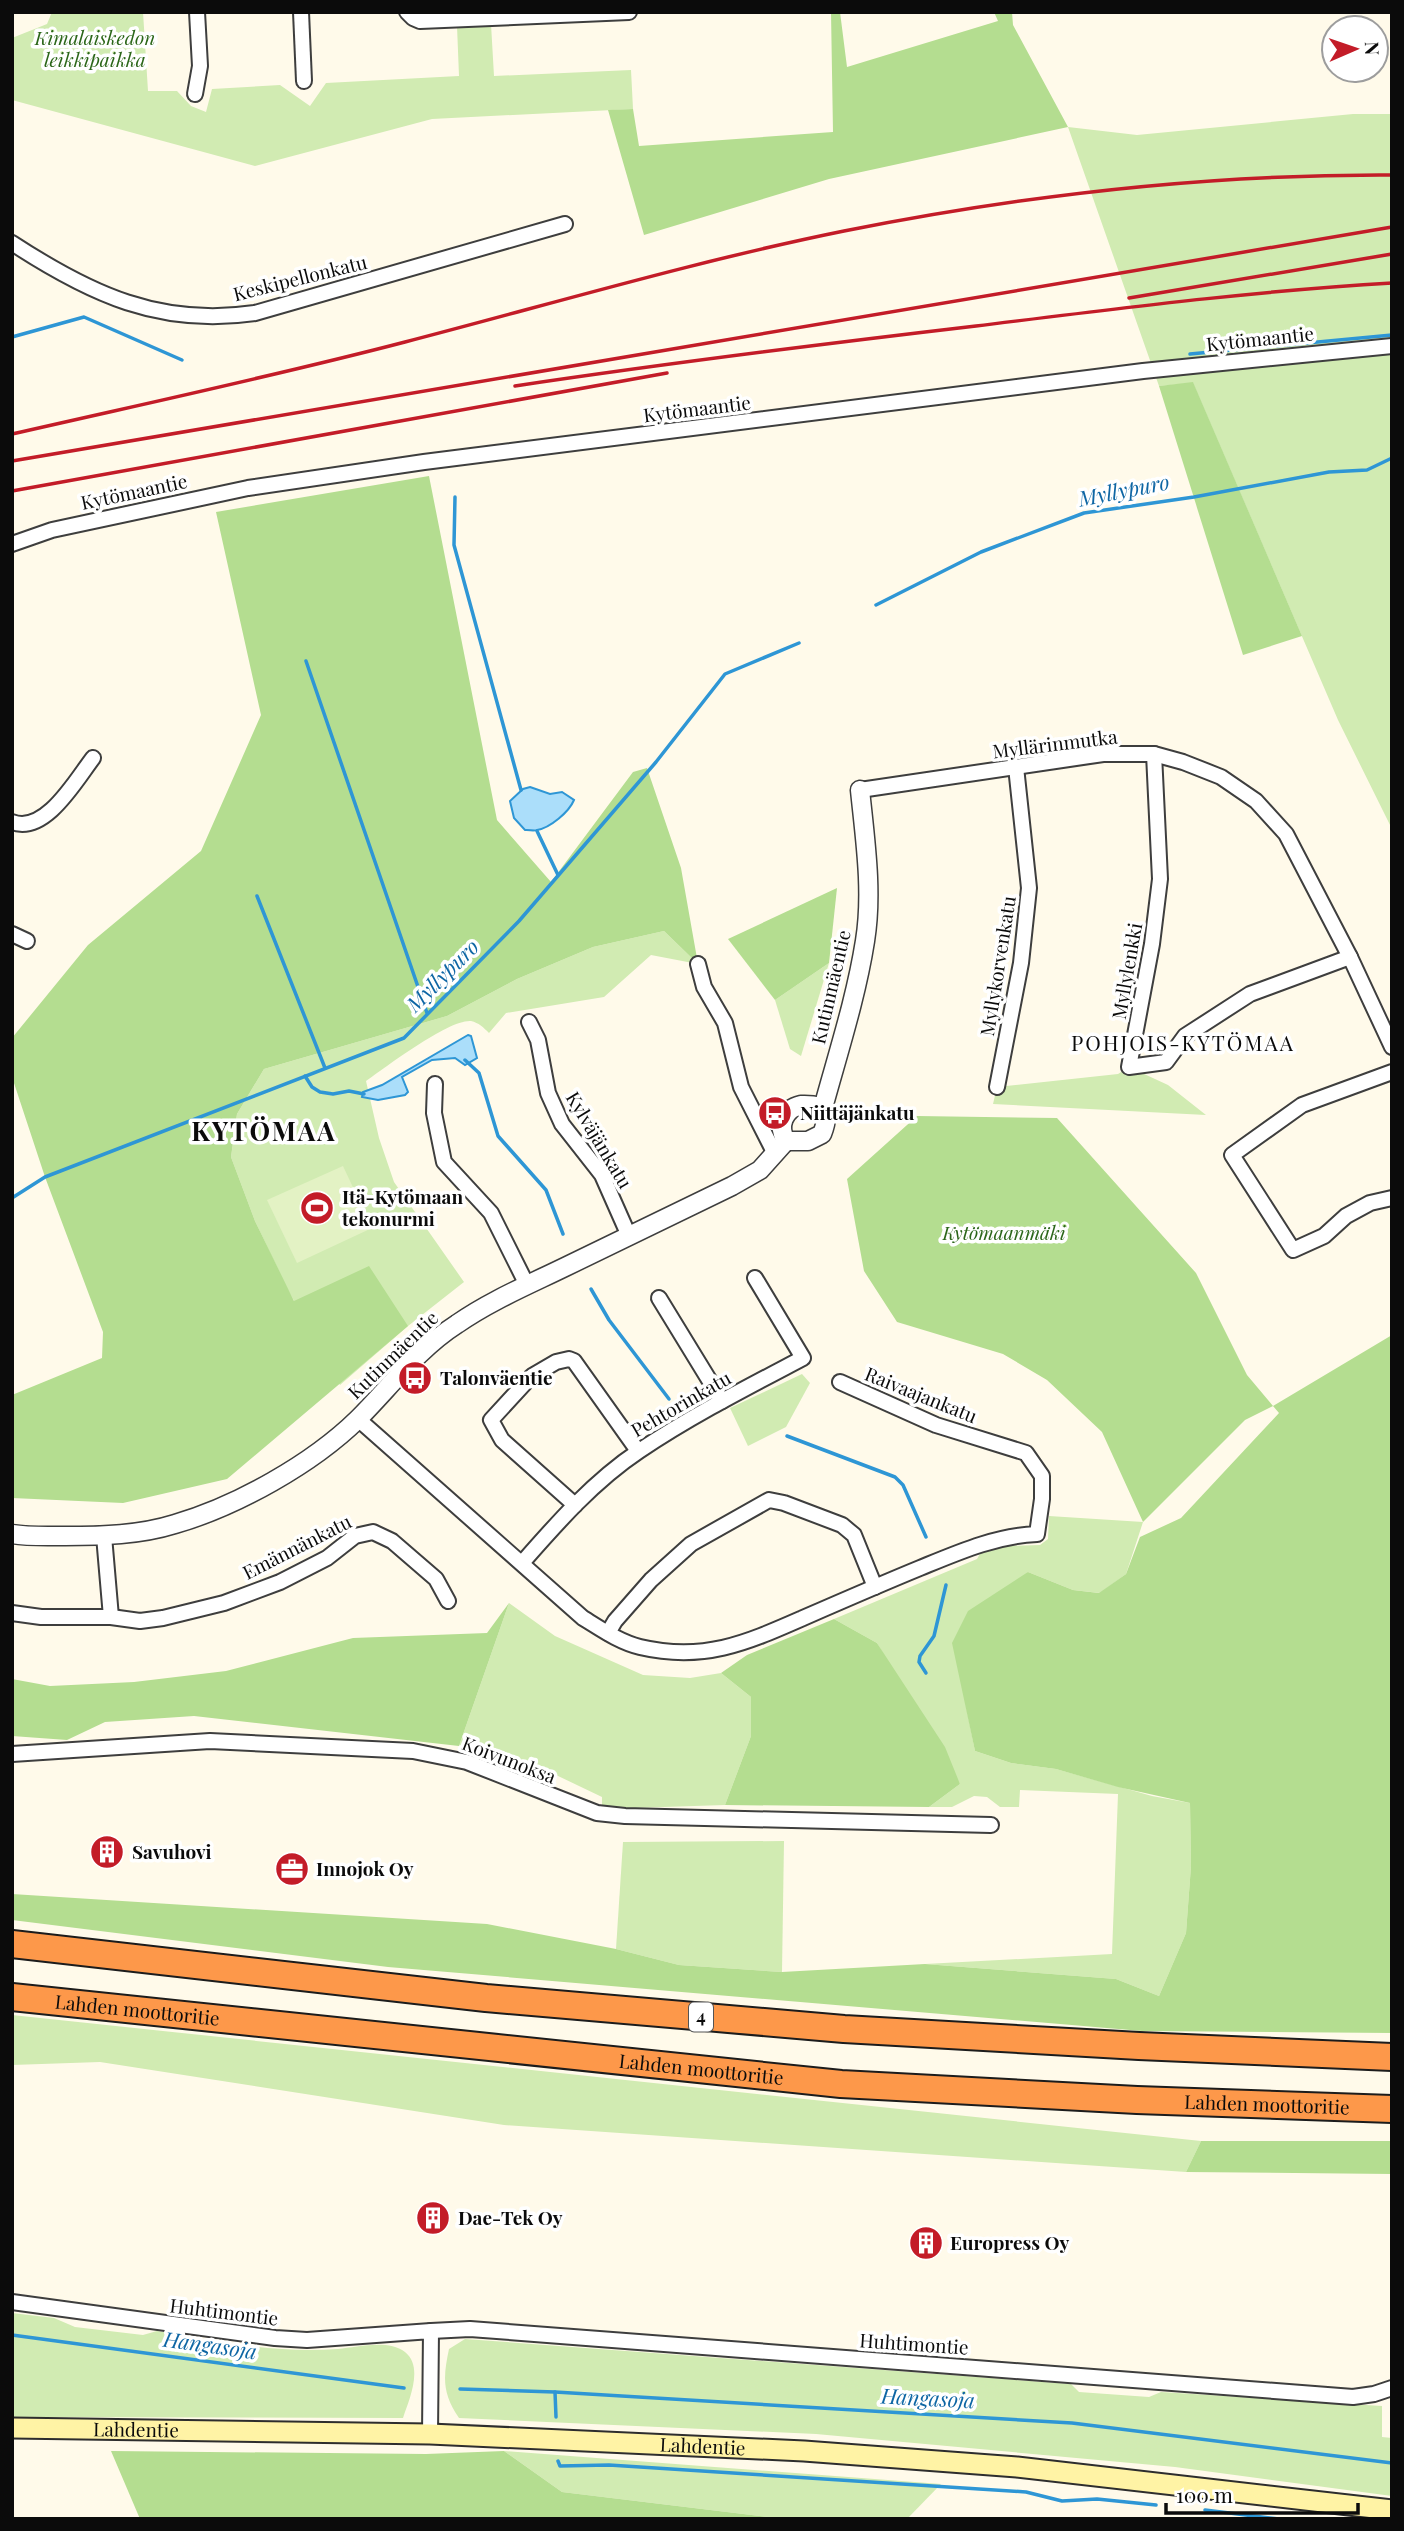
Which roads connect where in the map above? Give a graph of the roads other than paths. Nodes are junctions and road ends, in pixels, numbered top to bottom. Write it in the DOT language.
graph roads {
  1 [pos="197,12"];
  2 [pos="301,12"];
  3 [pos="407,12"];
  4 [pos="629,12"];
  5 [pos="304,81"];
  6 [pos="195,94"];
  7 [pos="565,224"];
  8 [pos="12,243"];
  9 [pos="1392,346"];
  10 [pos="12,544"];
  11 [pos="1154,754"];
  12 [pos="93,758"];
  13 [pos="1016,768"];
  14 [pos="860,790"];
  15 [pos="12,822"];
  16 [pos="12,934"];
  17 [pos="27,941"];
  18 [pos="1350,957"];
  19 [pos="698,964"];
  20 [pos="529,1022"];
  21 [pos="1392,1047"];
  22 [pos="1392,1072"];
  23 [pos="435,1084"];
  24 [pos="997,1087"];
  25 [pos="823,1108"];
  26 [pos="781,1148"];
  27 [pos="1392,1198"];
  28 [pos="629,1236"];
  29 [pos="755,1278"];
  30 [pos="527,1285"];
  31 [pos="659,1298"];
  32 [pos="840,1382"];
  33 [pos="722,1401"];
  34 [pos="358,1419"];
  35 [pos="638,1451"];
  36 [pos="575,1505"];
  37 [pos="12,1534"];
  38 [pos="104,1536"];
  39 [pos="522,1563"];
  40 [pos="875,1587"];
  41 [pos="448,1601"];
  42 [pos="12,1613"];
  43 [pos="111,1617"];
  44 [pos="608,1633"];
  45 [pos="12,1754"];
  46 [pos="991,1825"];
  47 [pos="12,1944"];
  48 [pos="12,1997"];
  49 [pos="1392,2057"];
  50 [pos="1392,2109"];
  51 [pos="12,2302"];
  52 [pos="432,2331"];
  53 [pos="1392,2388"];
  54 [pos="12,2428"];
  55 [pos="430,2434"];
  56 [pos="1392,2510"];
  1 -- 6 [label="street"];
  2 -- 5 [label="street"];
  3 -- 4 [label="street"];
  7 -- 8 [label="street, Keskipellonkatu"];
  9 -- 10 [label="street, Kytömaantie"];
  11 -- 13 [label="street, Myllärinmutka"];
  11 -- 18 [label="street, Myllärinmutka"];
  11 -- 18 [label="street, Myllylenkki"];
  12 -- 15 [label="street"];
  13 -- 14 [label="street, Myllärinmutka"];
  13 -- 24 [label="street, Myllykorvenkatu"];
  14 -- 25 [label="street, Kutinmäentie"];
  16 -- 17 [label="street"];
  18 -- 21 [label="street, Myllärinmutka"];
  19 -- 26 [label="street"];
  20 -- 28 [label="street, Kylväjänkatu"];
  22 -- 27 [label="street"];
  23 -- 30 [label="street"];
  25 -- 26 [label="street, Kutinmäentie"];
  25 -- 26 [label="street"];
  26 -- 28 [label="street, Kutinmäentie"];
  28 -- 30 [label="street, Kutinmäentie"];
  29 -- 33 [label="street, Pehtorinkatu"];
  30 -- 34 [label="street, Kutinmäentie"];
  31 -- 33 [label="street"];
  32 -- 40 [label="street, Raivaajankatu"];
  33 -- 35 [label="street, Pehtorinkatu"];
  34 -- 38 [label="street, Kutinmäentie"];
  34 -- 39 [label="street"];
  35 -- 36 [label="street, Pehtorinkatu"];
  35 -- 36 [label="street"];
  36 -- 39 [label="street, Pehtorinkatu"];
  37 -- 38 [label="street, Kutinmäentie"];
  38 -- 43 [label="street"];
  39 -- 44 [label="street"];
  40 -- 44 [label="street"];
  40 -- 44 [label="street"];
  41 -- 43 [label="street, Emännänkatu"];
  42 -- 43 [label="street, Emännänkatu"];
  45 -- 46 [label="street, Koivunoksa"];
  47 -- 49 [label="highway, 4"];
  48 -- 50 [label="highway, Lahden moottoritie"];
  51 -- 52 [label="street, Huhtimontie"];
  52 -- 53 [label="street, Huhtimontie"];
  52 -- 55 [label="street"];
  54 -- 55 [label="main road, Lahdentie"];
  55 -- 56 [label="main road, Lahdentie"];
}
